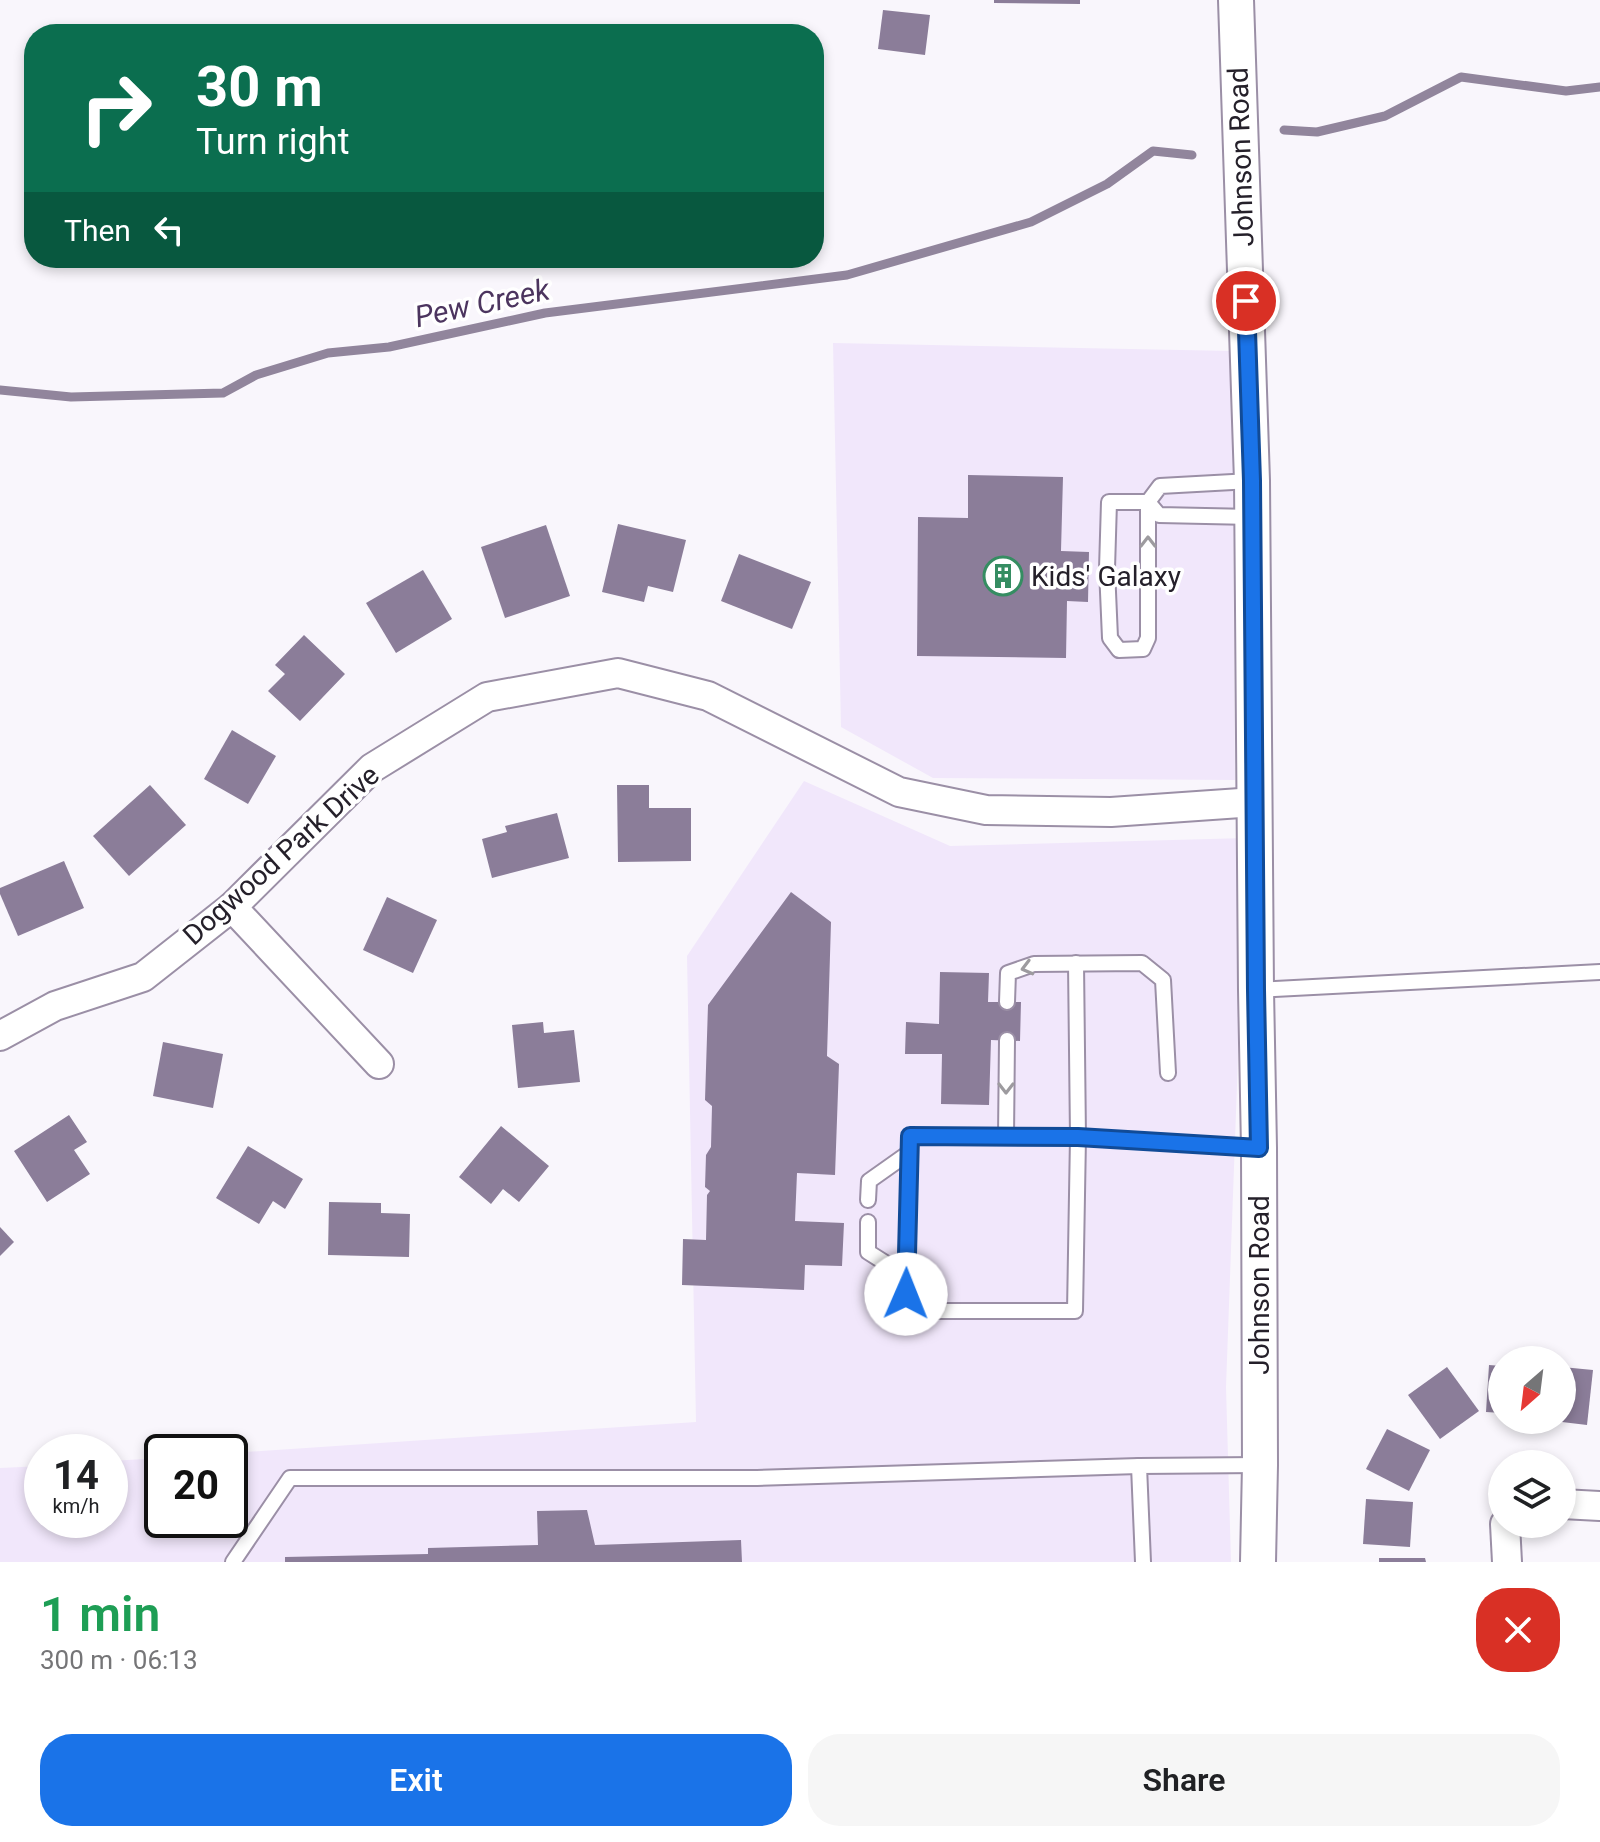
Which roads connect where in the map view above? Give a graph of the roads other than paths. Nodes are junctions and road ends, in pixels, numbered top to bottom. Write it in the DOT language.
graph roads {
  1 [pos="1236,0"];
  2 [pos="1252,481"];
  3 [pos="1148,502"];
  4 [pos="1253,517"];
  5 [pos="1255,802"];
  6 [pos="232,907"];
  7 [pos="1076,963"];
  8 [pos="1600,972"];
  9 [pos="1256,990"];
  10 [pos="1007,1002"];
  11 [pos="0,1036"];
  12 [pos="1007,1040"];
  13 [pos="379,1064"];
  14 [pos="1168,1073"];
  15 [pos="1006,1136"];
  16 [pos="1078,1137"];
  17 [pos="1259,1148"];
  18 [pos="910,1152"];
  19 [pos="868,1200"];
  20 [pos="868,1222"];
  21 [pos="906,1276"];
  22 [pos="1260,1465"];
  23 [pos="1139,1466"];
  24 [pos="1576,1505"];
  25 [pos="1600,1506"];
  26 [pos="1506,1538"];
  27 [pos="233,1562"];
  28 [pos="1143,1562"];
  29 [pos="1258,1562"];
  30 [pos="1507,1562"];
  1 -- 2 [label="street, Johnson Road"];
  2 -- 3 [label="lane"];
  2 -- 4 [label="street, Johnson Road"];
  3 -- 3 [label="lane, one-way"];
  3 -- 4 [label="lane"];
  4 -- 5 [label="street, Johnson Road"];
  5 -- 6 [label="street, Dogwood Park Drive"];
  5 -- 9 [label="street, Johnson Road"];
  6 -- 11 [label="street, Dogwood Park Drive"];
  6 -- 13 [label="street"];
  7 -- 10 [label="lane, one-way"];
  7 -- 14 [label="lane"];
  7 -- 16 [label="lane"];
  8 -- 9 [label="lane"];
  9 -- 17 [label="street, Johnson Road"];
  12 -- 15 [label="lane, one-way"];
  15 -- 16 [label="lane"];
  15 -- 18 [label="lane"];
  16 -- 17 [label="lane"];
  16 -- 21 [label="lane"];
  17 -- 22 [label="street, Johnson Road"];
  18 -- 19 [label="lane"];
  18 -- 21 [label="lane"];
  20 -- 21 [label="lane"];
  22 -- 23 [label="lane"];
  22 -- 29 [label="street, Johnson Road"];
  23 -- 27 [label="lane"];
  23 -- 28 [label="lane"];
  24 -- 25 [label="street"];
  26 -- 30 [label="street"];
}
